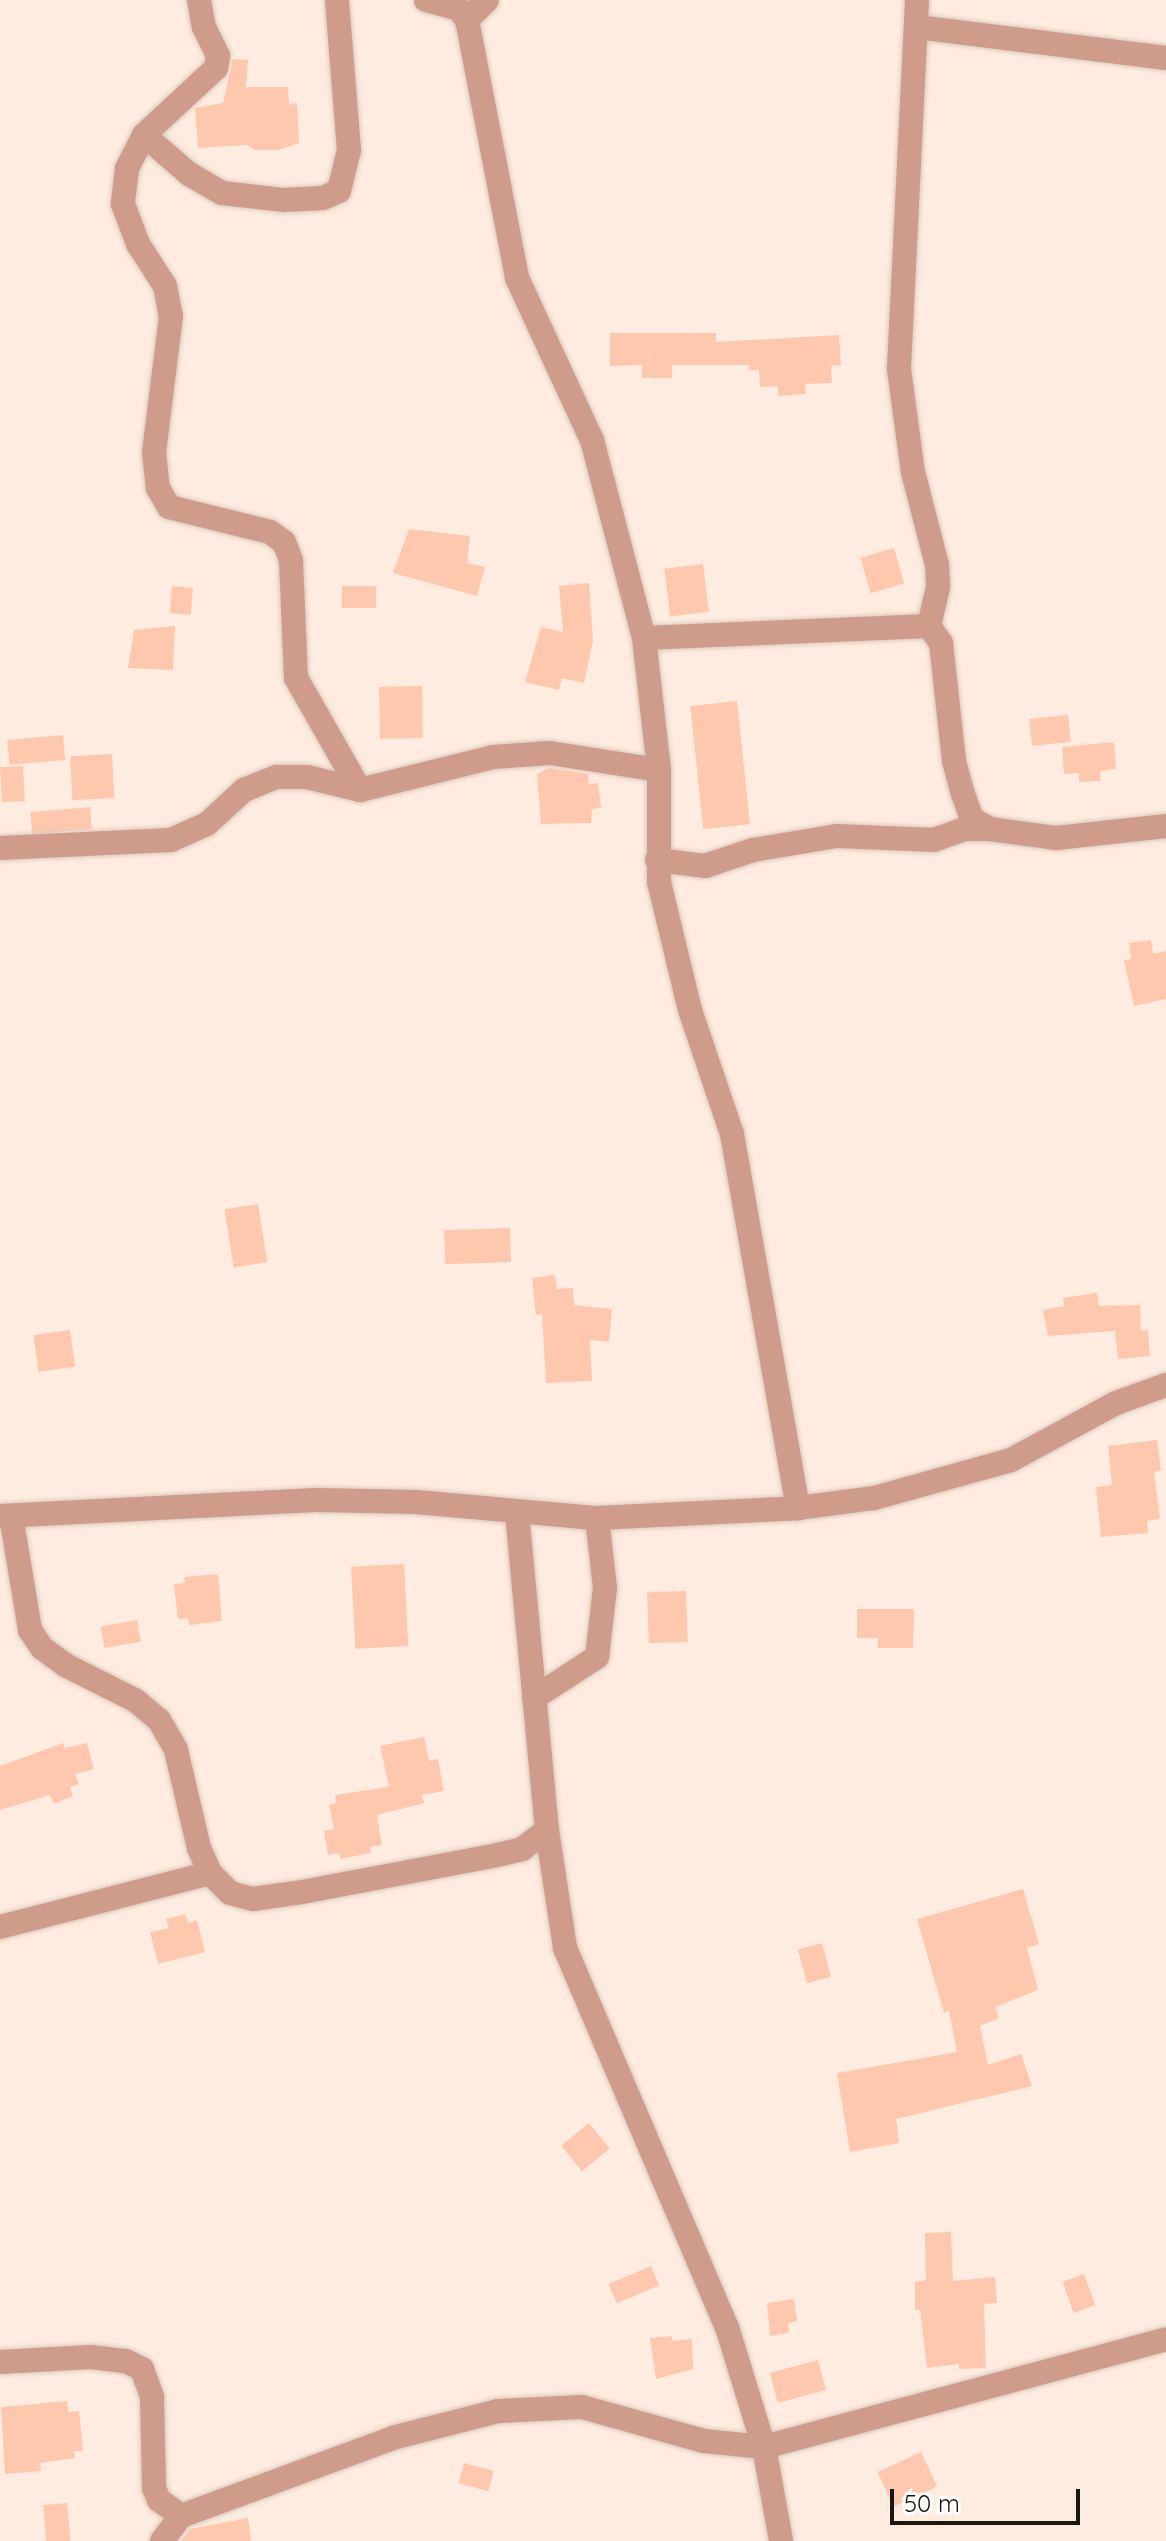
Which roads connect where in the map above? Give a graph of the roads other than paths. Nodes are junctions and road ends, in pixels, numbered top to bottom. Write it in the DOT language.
graph roads {
  1 [pos="199,0"];
  2 [pos="337,0"];
  3 [pos="426,0"];
  4 [pos="487,0"];
  5 [pos="917,0"];
  6 [pos="467,20"];
  7 [pos="917,27"];
  8 [pos="1166,58"];
  9 [pos="144,135"];
  10 [pos="929,626"];
  11 [pos="644,638"];
  12 [pos="659,770"];
  13 [pos="360,790"];
  14 [pos="1166,826"];
  15 [pos="990,829"];
  16 [pos="0,848"];
  17 [pos="657,860"];
  18 [pos="1166,1385"];
  19 [pos="798,1508"];
  20 [pos="517,1513"];
  21 [pos="5,1516"];
  22 [pos="597,1518"];
  23 [pos="534,1698"];
  24 [pos="547,1830"];
  25 [pos="210,1873"];
  26 [pos="0,1927"];
  27 [pos="1166,2339"];
  28 [pos="0,2362"];
  29 [pos="764,2447"];
  30 [pos="181,2516"];
  31 [pos="162,2541"];
  32 [pos="781,2541"];
  1 -- 9 [label="street"];
  2 -- 9 [label="street"];
  3 -- 6 [label="street"];
  4 -- 6 [label="street"];
  5 -- 7 [label="street"];
  6 -- 11 [label="street"];
  7 -- 8 [label="street"];
  7 -- 10 [label="street"];
  9 -- 13 [label="street"];
  10 -- 11 [label="street"];
  10 -- 15 [label="street"];
  11 -- 12 [label="street"];
  12 -- 13 [label="street"];
  12 -- 17 [label="street"];
  13 -- 16 [label="street"];
  14 -- 15 [label="street"];
  15 -- 17 [label="street"];
  17 -- 19 [label="street"];
  18 -- 19 [label="street"];
  19 -- 22 [label="street"];
  20 -- 21 [label="street"];
  20 -- 22 [label="street"];
  20 -- 23 [label="street"];
  21 -- 25 [label="street"];
  22 -- 23 [label="street"];
  23 -- 24 [label="street"];
  24 -- 25 [label="street"];
  24 -- 29 [label="street"];
  25 -- 26 [label="street"];
  27 -- 29 [label="street"];
  28 -- 30 [label="street"];
  29 -- 30 [label="street"];
  29 -- 32 [label="street"];
  30 -- 31 [label="street"];
}
